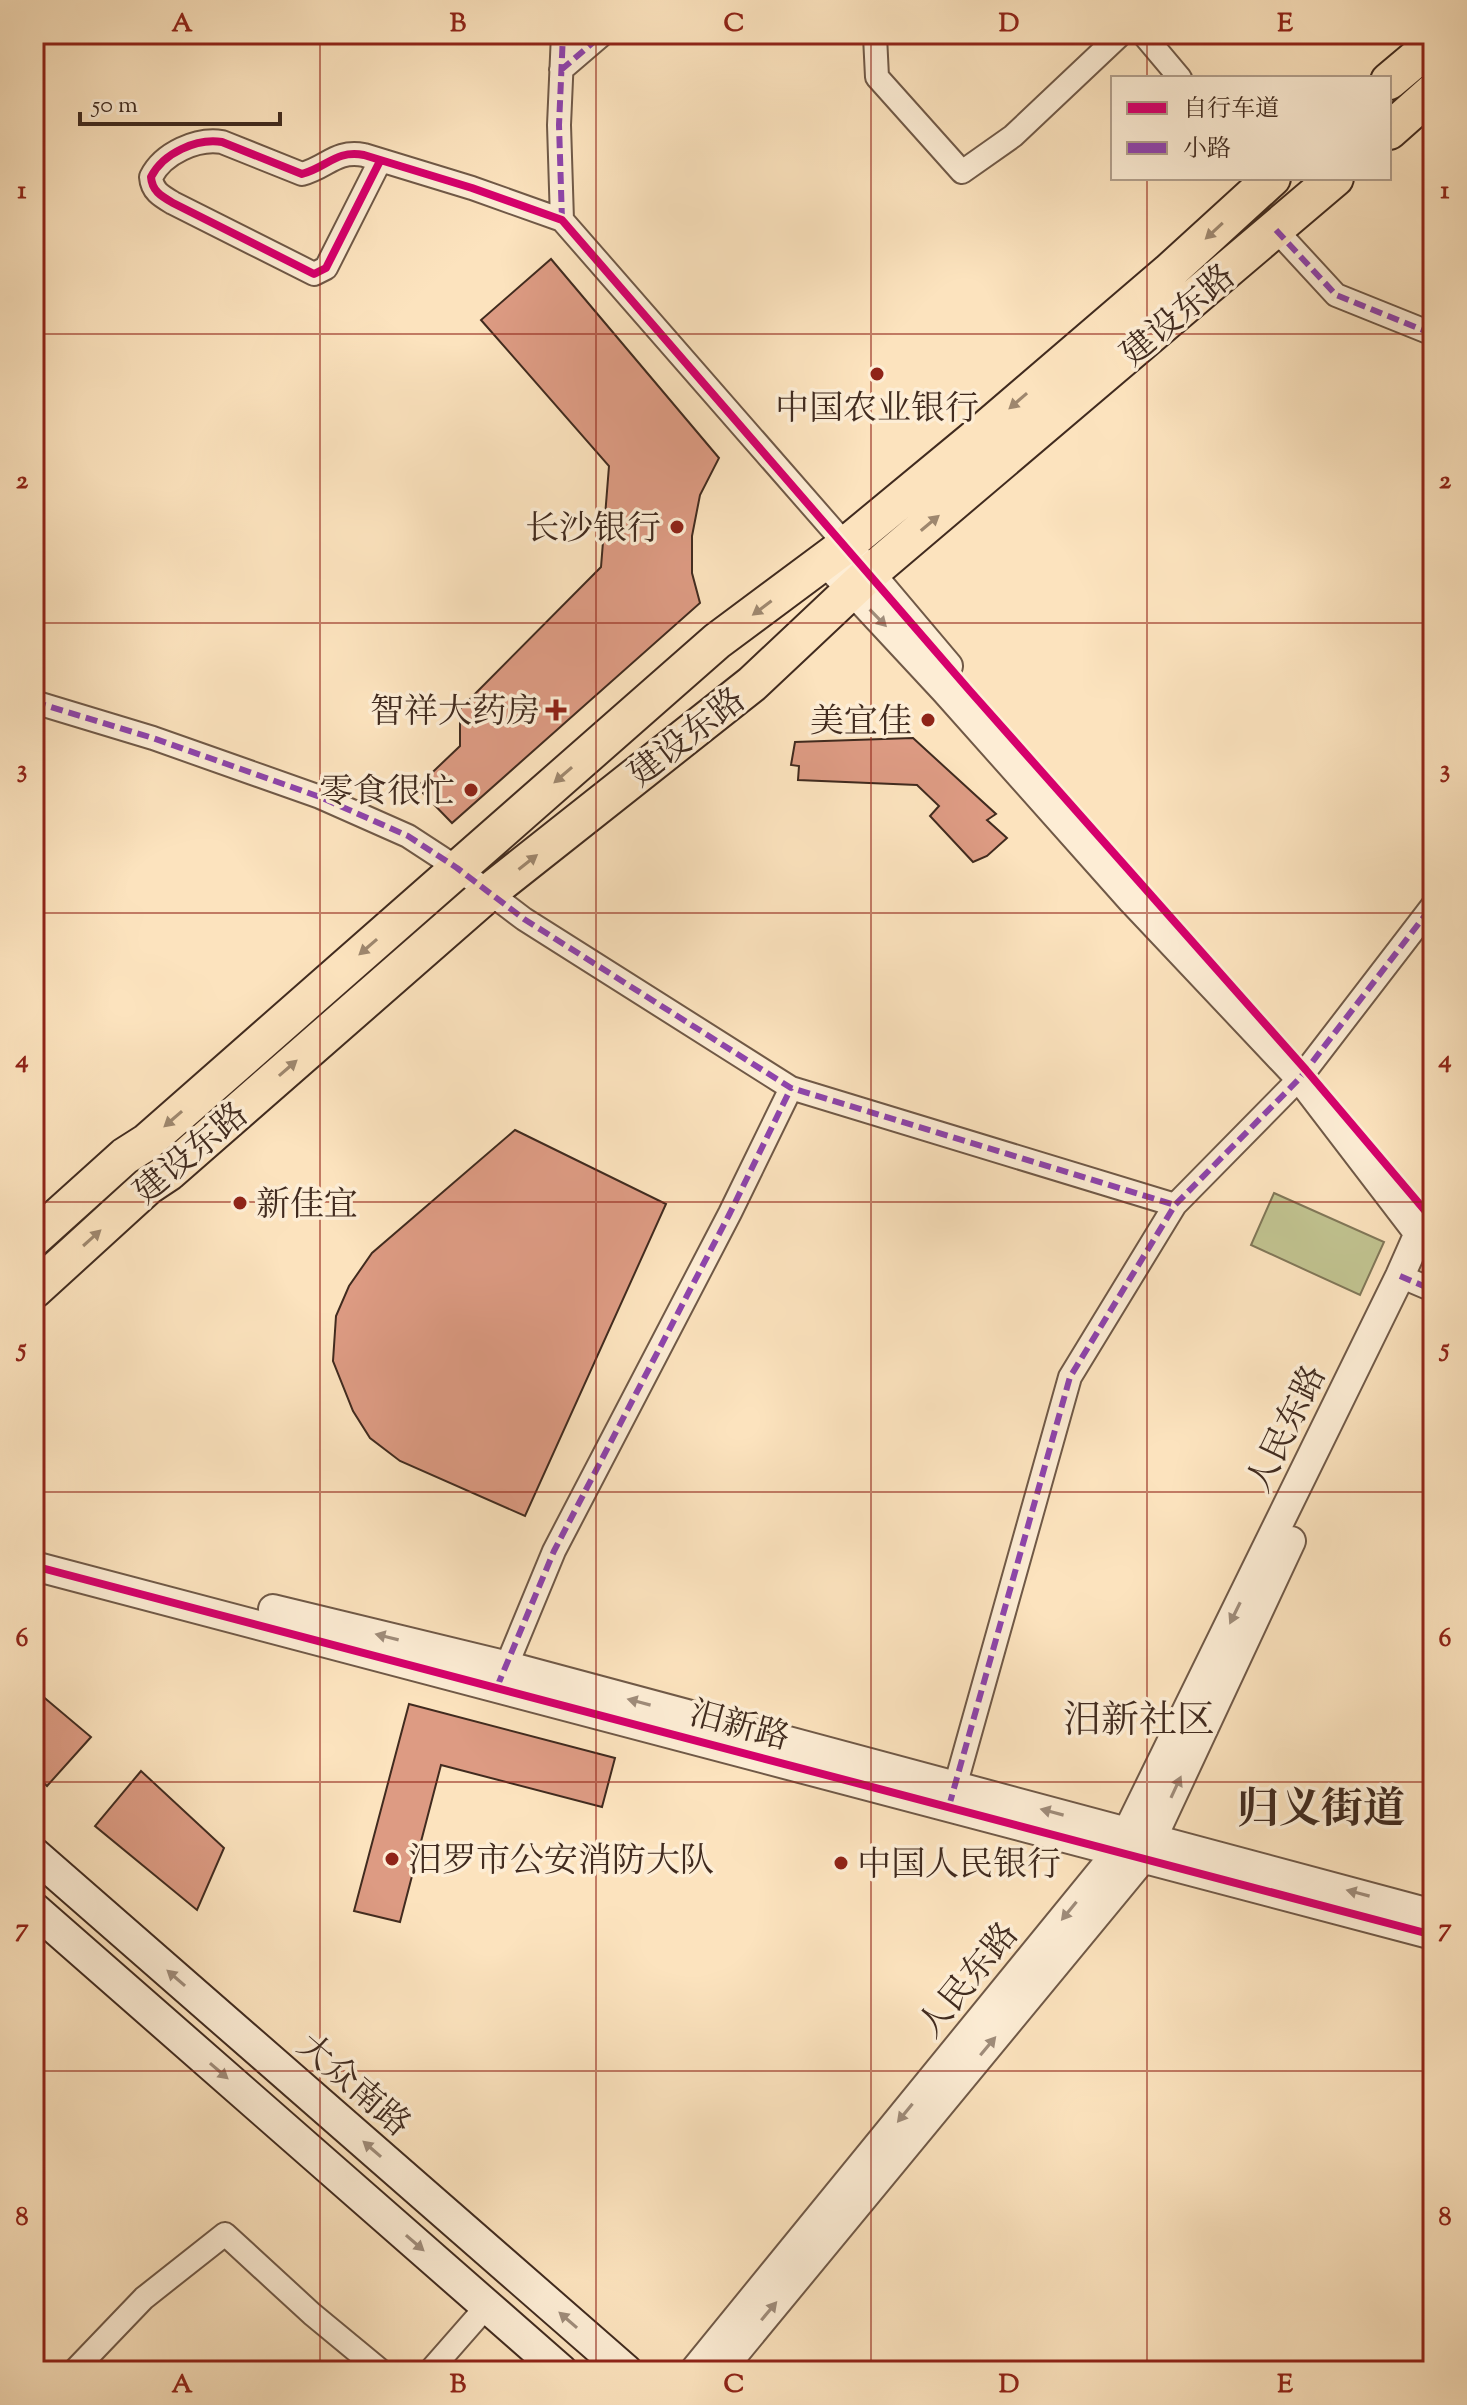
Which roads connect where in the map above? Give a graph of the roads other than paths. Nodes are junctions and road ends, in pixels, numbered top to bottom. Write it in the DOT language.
graph roads {
  1 [pos="563,34"];
  2 [pos="603,34"];
  3 [pos="877,34"];
  4 [pos="1121,34"];
  5 [pos="1143,34"];
  6 [pos="1433,44"];
  7 [pos="561,70"];
  8 [pos="1178,76"];
  9 [pos="1391,79"];
  10 [pos="1433,92"];
  11 [pos="1391,129"];
  12 [pos="380,161"];
  13 [pos="1266,180"];
  14 [pos="1333,180"];
  15 [pos="562,220"];
  16 [pos="1276,230"];
  17 [pos="1433,334"];
  18 [pos="835,553"];
  19 [pos="861,582"];
  20 [pos="34,702"];
  21 [pos="457,868"];
  22 [pos="488,893"];
  23 [pos="1433,905"];
  24 [pos="1303,1074"];
  25 [pos="791,1088"];
  26 [pos="1175,1205"];
  27 [pos="1429,1229"];
  28 [pos="34,1238"];
  29 [pos="1415,1282"];
  30 [pos="34,1290"];
  31 [pos="34,1550"];
  32 [pos="34,1566"];
  33 [pos="502,1677"];
  34 [pos="952,1796"];
  35 [pos="1135,1845"];
  36 [pos="34,1854"];
  37 [pos="34,1909"];
  38 [pos="1433,1914"];
  39 [pos="1433,1935"];
  40 [pos="487,2306"];
  41 [pos="74,2371"];
  42 [pos="381,2371"];
  43 [pos="430,2371"];
  44 [pos="561,2371"];
  45 [pos="626,2371"];
  46 [pos="694,2371"];
  47 [pos="720,2371"];
  1 -- 7 [label="street"];
  2 -- 7 [label="street"];
  3 -- 4 [label="street"];
  5 -- 8 [label="street"];
  6 -- 9 [label="main road"];
  7 -- 15 [label="street"];
  10 -- 11 [label="main road"];
  12 -- 12 [label="street"];
  12 -- 15 [label="street"];
  13 -- 18 [label="main road, 建设东路, one-way"];
  14 -- 16 [label="main road, 建设东路"];
  15 -- 18 [label="street"];
  16 -- 17 [label="street"];
  19 -- 16 [label="main road, 建设东路, one-way"];
  18 -- 19 [label="street"];
  18 -- 21 [label="main road, 建设东路, one-way"];
  22 -- 19 [label="main road, 建设东路, one-way"];
  19 -- 24 [label="street"];
  20 -- 21 [label="street"];
  21 -- 22 [label="street"];
  21 -- 28 [label="main road, 建设东路, one-way"];
  22 -- 25 [label="street"];
  30 -- 22 [label="main road, 建设东路, one-way"];
  23 -- 24 [label="street"];
  24 -- 26 [label="street"];
  24 -- 27 [label="street"];
  25 -- 26 [label="street"];
  25 -- 33 [label="street"];
  26 -- 34 [label="street"];
  27 -- 29 [label="street, 人民东路"];
  29 -- 35 [label="street, 人民东路"];
  33 -- 31 [label="street, one-way"];
  32 -- 33 [label="street, 汨新路"];
  33 -- 34 [label="street, 汨新路"];
  34 -- 35 [label="street, 汨新路"];
  38 -- 35 [label="street, one-way"];
  35 -- 39 [label="street, 汨新路"];
  35 -- 46 [label="street, 人民东路, one-way"];
  47 -- 35 [label="street, 人民东路, one-way"];
  45 -- 36 [label="main road, 大众南路, one-way"];
  37 -- 40 [label="main road, one-way"];
  40 -- 43 [label="street"];
  40 -- 44 [label="main road"];
  41 -- 42 [label="street"];
}
